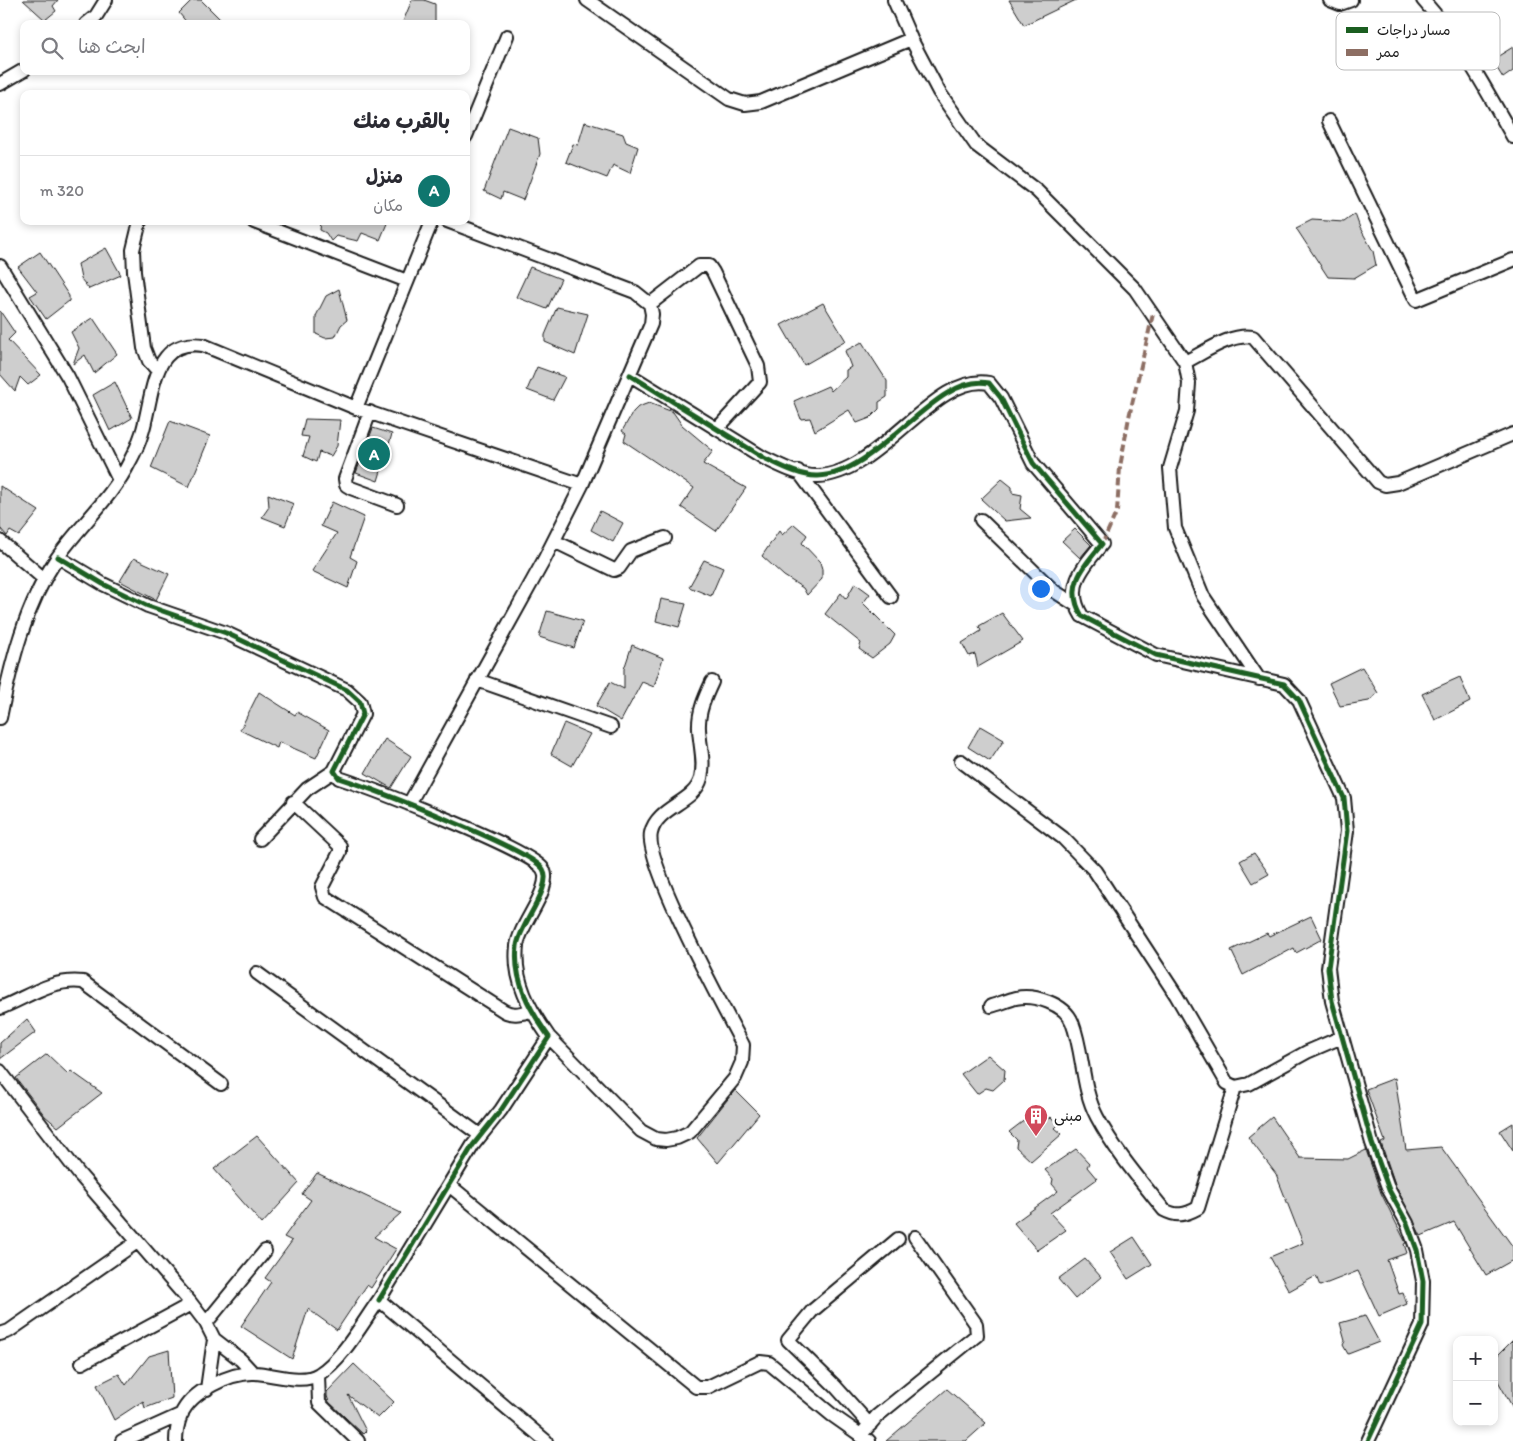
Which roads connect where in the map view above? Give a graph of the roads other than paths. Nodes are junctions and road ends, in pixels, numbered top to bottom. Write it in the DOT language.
graph roads {
  1 [pos="106,0"];
  2 [pos="587,0"];
  3 [pos="894,0"];
  4 [pos="1330,0"];
  5 [pos="1351,0"];
  6 [pos="1423,0"];
  7 [pos="1434,12"];
  8 [pos="91,20"];
  9 [pos="507,36"];
  10 [pos="911,39"];
  11 [pos="1476,70"];
  12 [pos="20,72"];
  13 [pos="0,84"];
  14 [pos="1329,121"];
  15 [pos="470,126"];
  16 [pos="1513,137"];
  17 [pos="139,225"];
  18 [pos="262,225"];
  19 [pos="430,225"];
  20 [pos="458,225"];
  21 [pos="1513,260"];
  22 [pos="0,266"];
  23 [pos="407,281"];
  24 [pos="650,304"];
  25 [pos="1185,362"];
  26 [pos="158,370"];
  27 [pos="630,375"];
  28 [pos="356,408"];
  29 [pos="370,412"];
  30 [pos="717,429"];
  31 [pos="1513,434"];
  32 [pos="798,471"];
  33 [pos="120,480"];
  34 [pos="582,485"];
  35 [pos="397,505"];
  36 [pos="982,520"];
  37 [pos="665,538"];
  38 [pos="0,541"];
  39 [pos="554,541"];
  40 [pos="58,557"];
  41 [pos="44,579"];
  42 [pos="891,597"];
  43 [pos="1076,605"];
  44 [pos="1259,679"];
  45 [pos="477,680"];
  46 [pos="712,682"];
  47 [pos="0,718"];
  48 [pos="611,727"];
  49 [pos="961,761"];
  50 [pos="334,771"];
  51 [pos="293,802"];
  52 [pos="409,804"];
  53 [pos="260,839"];
  54 [pos="257,973"];
  55 [pos="991,1006"];
  56 [pos="0,1008"];
  57 [pos="531,1011"];
  58 [pos="549,1037"];
  59 [pos="1342,1037"];
  60 [pos="0,1071"];
  61 [pos="221,1084"];
  62 [pos="1235,1087"];
  63 [pos="480,1135"];
  64 [pos="449,1185"];
  65 [pos="915,1237"];
  66 [pos="898,1239"];
  67 [pos="137,1242"];
  68 [pos="264,1251"];
  69 [pos="378,1300"];
  70 [pos="191,1304"];
  71 [pos="206,1323"];
  72 [pos="0,1334"];
  73 [pos="214,1339"];
  74 [pos="82,1363"];
  75 [pos="254,1373"];
  76 [pos="318,1375"];
  77 [pos="206,1389"];
  78 [pos="182,1414"];
  79 [pos="870,1424"];
  80 [pos="864,1438"];
  81 [pos="122,1441"];
  82 [pos="176,1441"];
  83 [pos="358,1441"];
  84 [pos="546,1441"];
  85 [pos="1368,1441"];
  1 -- 8 [label="street"];
  2 -- 10 [label="street"];
  3 -- 10 [label="street"];
  4 -- 5 [label="street"];
  6 -- 7 [label="street"];
  9 -- 15 [label="street"];
  10 -- 25 [label="street"];
  11 -- 16 [label="street"];
  12 -- 13 [label="street"];
  14 -- 21 [label="street"];
  17 -- 26 [label="street"];
  18 -- 23 [label="street"];
  19 -- 23 [label="street"];
  20 -- 24 [label="street"];
  22 -- 33 [label="street"];
  23 -- 28 [label="street"];
  24 -- 27 [label="street"];
  24 -- 30 [label="street"];
  25 -- 31 [label="street"];
  25 -- 44 [label="street"];
  26 -- 28 [label="street"];
  26 -- 33 [label="street"];
  27 -- 30 [label="street"];
  27 -- 34 [label="street"];
  28 -- 29 [label="street"];
  29 -- 34 [label="street"];
  29 -- 35 [label="street"];
  30 -- 32 [label="street"];
  32 -- 42 [label="street"];
  32 -- 43 [label="street"];
  33 -- 40 [label="street"];
  34 -- 39 [label="street"];
  36 -- 43 [label="street"];
  37 -- 39 [label="street"];
  38 -- 41 [label="street"];
  39 -- 45 [label="street"];
  40 -- 41 [label="street"];
  40 -- 50 [label="street"];
  41 -- 47 [label="street"];
  43 -- 44 [label="street"];
  44 -- 59 [label="street"];
  45 -- 48 [label="street"];
  45 -- 52 [label="street"];
  46 -- 58 [label="street"];
  49 -- 62 [label="street"];
  50 -- 51 [label="street"];
  50 -- 52 [label="street"];
  51 -- 53 [label="street"];
  51 -- 57 [label="street"];
  52 -- 57 [label="street"];
  54 -- 63 [label="street"];
  55 -- 62 [label="street"];
  56 -- 61 [label="street"];
  57 -- 58 [label="street"];
  58 -- 63 [label="street"];
  59 -- 62 [label="street"];
  59 -- 85 [label="street"];
  60 -- 67 [label="street"];
  63 -- 64 [label="street"];
  64 -- 69 [label="street"];
  64 -- 80 [label="street"];
  65 -- 79 [label="street"];
  66 -- 79 [label="street"];
  67 -- 70 [label="street"];
  67 -- 72 [label="street"];
  68 -- 71 [label="street"];
  69 -- 76 [label="street"];
  69 -- 84 [label="street"];
  70 -- 71 [label="street"];
  70 -- 74 [label="street"];
  71 -- 73 [label="street"];
  73 -- 75 [label="street"];
  73 -- 77 [label="street"];
  75 -- 76 [label="street"];
  75 -- 77 [label="street"];
  76 -- 83 [label="street"];
  77 -- 78 [label="street"];
  78 -- 81 [label="street"];
  78 -- 82 [label="street"];
  79 -- 80 [label="street"];
}
